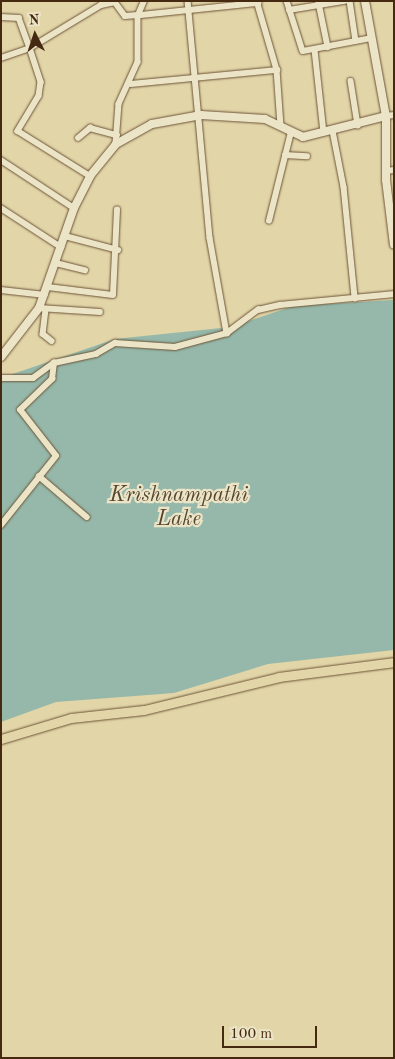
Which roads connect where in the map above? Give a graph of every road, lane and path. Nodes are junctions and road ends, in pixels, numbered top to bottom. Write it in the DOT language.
graph roads {
  1 [pos="144,1"];
  2 [pos="188,1"];
  3 [pos="287,1"];
  4 [pos="344,1"];
  5 [pos="350,1"];
  6 [pos="366,1"];
  7 [pos="111,2"];
  8 [pos="257,2"];
  9 [pos="319,3"];
  10 [pos="289,10"];
  11 [pos="190,11"];
  12 [pos="140,15"];
  13 [pos="1,16"];
  14 [pos="372,38"];
  15 [pos="356,41"];
  16 [pos="328,47"];
  17 [pos="30,48"];
  18 [pos="314,50"];
  19 [pos="1,58"];
  20 [pos="277,70"];
  21 [pos="196,80"];
  22 [pos="351,80"];
  23 [pos="131,84"];
  24 [pos="201,115"];
  25 [pos="390,116"];
  26 [pos="281,126"];
  27 [pos="358,126"];
  28 [pos="333,131"];
  29 [pos="291,132"];
  30 [pos="324,133"];
  31 [pos="117,135"];
  32 [pos="78,138"];
  33 [pos="116,144"];
  34 [pos="285,155"];
  35 [pos="307,156"];
  36 [pos="1,160"];
  37 [pos="390,170"];
  38 [pos="90,176"];
  39 [pos="1,208"];
  40 [pos="74,208"];
  41 [pos="117,210"];
  42 [pos="269,220"];
  43 [pos="65,236"];
  44 [pos="394,245"];
  45 [pos="61,247"];
  46 [pos="118,250"];
  47 [pos="56,263"];
  48 [pos="84,270"];
  49 [pos="48,286"];
  50 [pos="1,290"];
  51 [pos="394,294"];
  52 [pos="45,295"];
  53 [pos="355,298"];
  54 [pos="43,309"];
  55 [pos="100,312"];
  56 [pos="227,333"];
  57 [pos="52,341"];
  58 [pos="1,357"];
  59 [pos="54,363"];
  60 [pos="1,378"];
  61 [pos="39,476"];
  62 [pos="87,516"];
  63 [pos="1,525"];
  64 [pos="394,662"];
  65 [pos="1,740"];
  1 -- 12 [label="street"];
  2 -- 11 [label="street"];
  3 -- 10 [label="street"];
  4 -- 9 [label="street"];
  5 -- 15 [label="street"];
  6 -- 14 [label="street"];
  7 -- 12 [label="street"];
  7 -- 17 [label="street"];
  8 -- 11 [label="street"];
  8 -- 20 [label="street"];
  9 -- 10 [label="street"];
  9 -- 16 [label="street"];
  10 -- 18 [label="street"];
  11 -- 12 [label="street"];
  11 -- 21 [label="street"];
  12 -- 23 [label="street"];
  13 -- 17 [label="street"];
  14 -- 15 [label="street"];
  14 -- 25 [label="street"];
  15 -- 16 [label="street"];
  16 -- 18 [label="street"];
  17 -- 19 [label="street"];
  17 -- 38 [label="street"];
  18 -- 30 [label="street"];
  20 -- 21 [label="street"];
  20 -- 26 [label="street"];
  21 -- 23 [label="street"];
  21 -- 24 [label="street"];
  22 -- 27 [label="street"];
  23 -- 31 [label="street"];
  24 -- 26 [label="street"];
  24 -- 33 [label="street"];
  24 -- 56 [label="street"];
  25 -- 27 [label="street"];
  25 -- 37 [label="street"];
  26 -- 29 [label="street"];
  27 -- 28 [label="street"];
  28 -- 30 [label="street"];
  28 -- 53 [label="street"];
  29 -- 30 [label="street"];
  29 -- 34 [label="street"];
  31 -- 32 [label="street"];
  31 -- 33 [label="street"];
  33 -- 38 [label="street"];
  34 -- 35 [label="street"];
  34 -- 42 [label="street"];
  36 -- 40 [label="street"];
  37 -- 44 [label="street"];
  38 -- 40 [label="street"];
  39 -- 45 [label="street"];
  40 -- 43 [label="street"];
  41 -- 46 [label="street"];
  43 -- 45 [label="street"];
  43 -- 46 [label="street"];
  45 -- 47 [label="street"];
  46 -- 49 [label="street"];
  47 -- 48 [label="street"];
  47 -- 49 [label="street"];
  49 -- 52 [label="street"];
  50 -- 52 [label="street"];
  51 -- 53 [label="street"];
  52 -- 54 [label="street"];
  53 -- 56 [label="street"];
  54 -- 55 [label="street"];
  54 -- 57 [label="street"];
  54 -- 58 [label="street"];
  56 -- 59 [label="street"];
  59 -- 60 [label="street"];
  59 -- 61 [label="street"];
  61 -- 62 [label="street"];
  61 -- 63 [label="street"];
  64 -- 65 [label="main road"];
}
